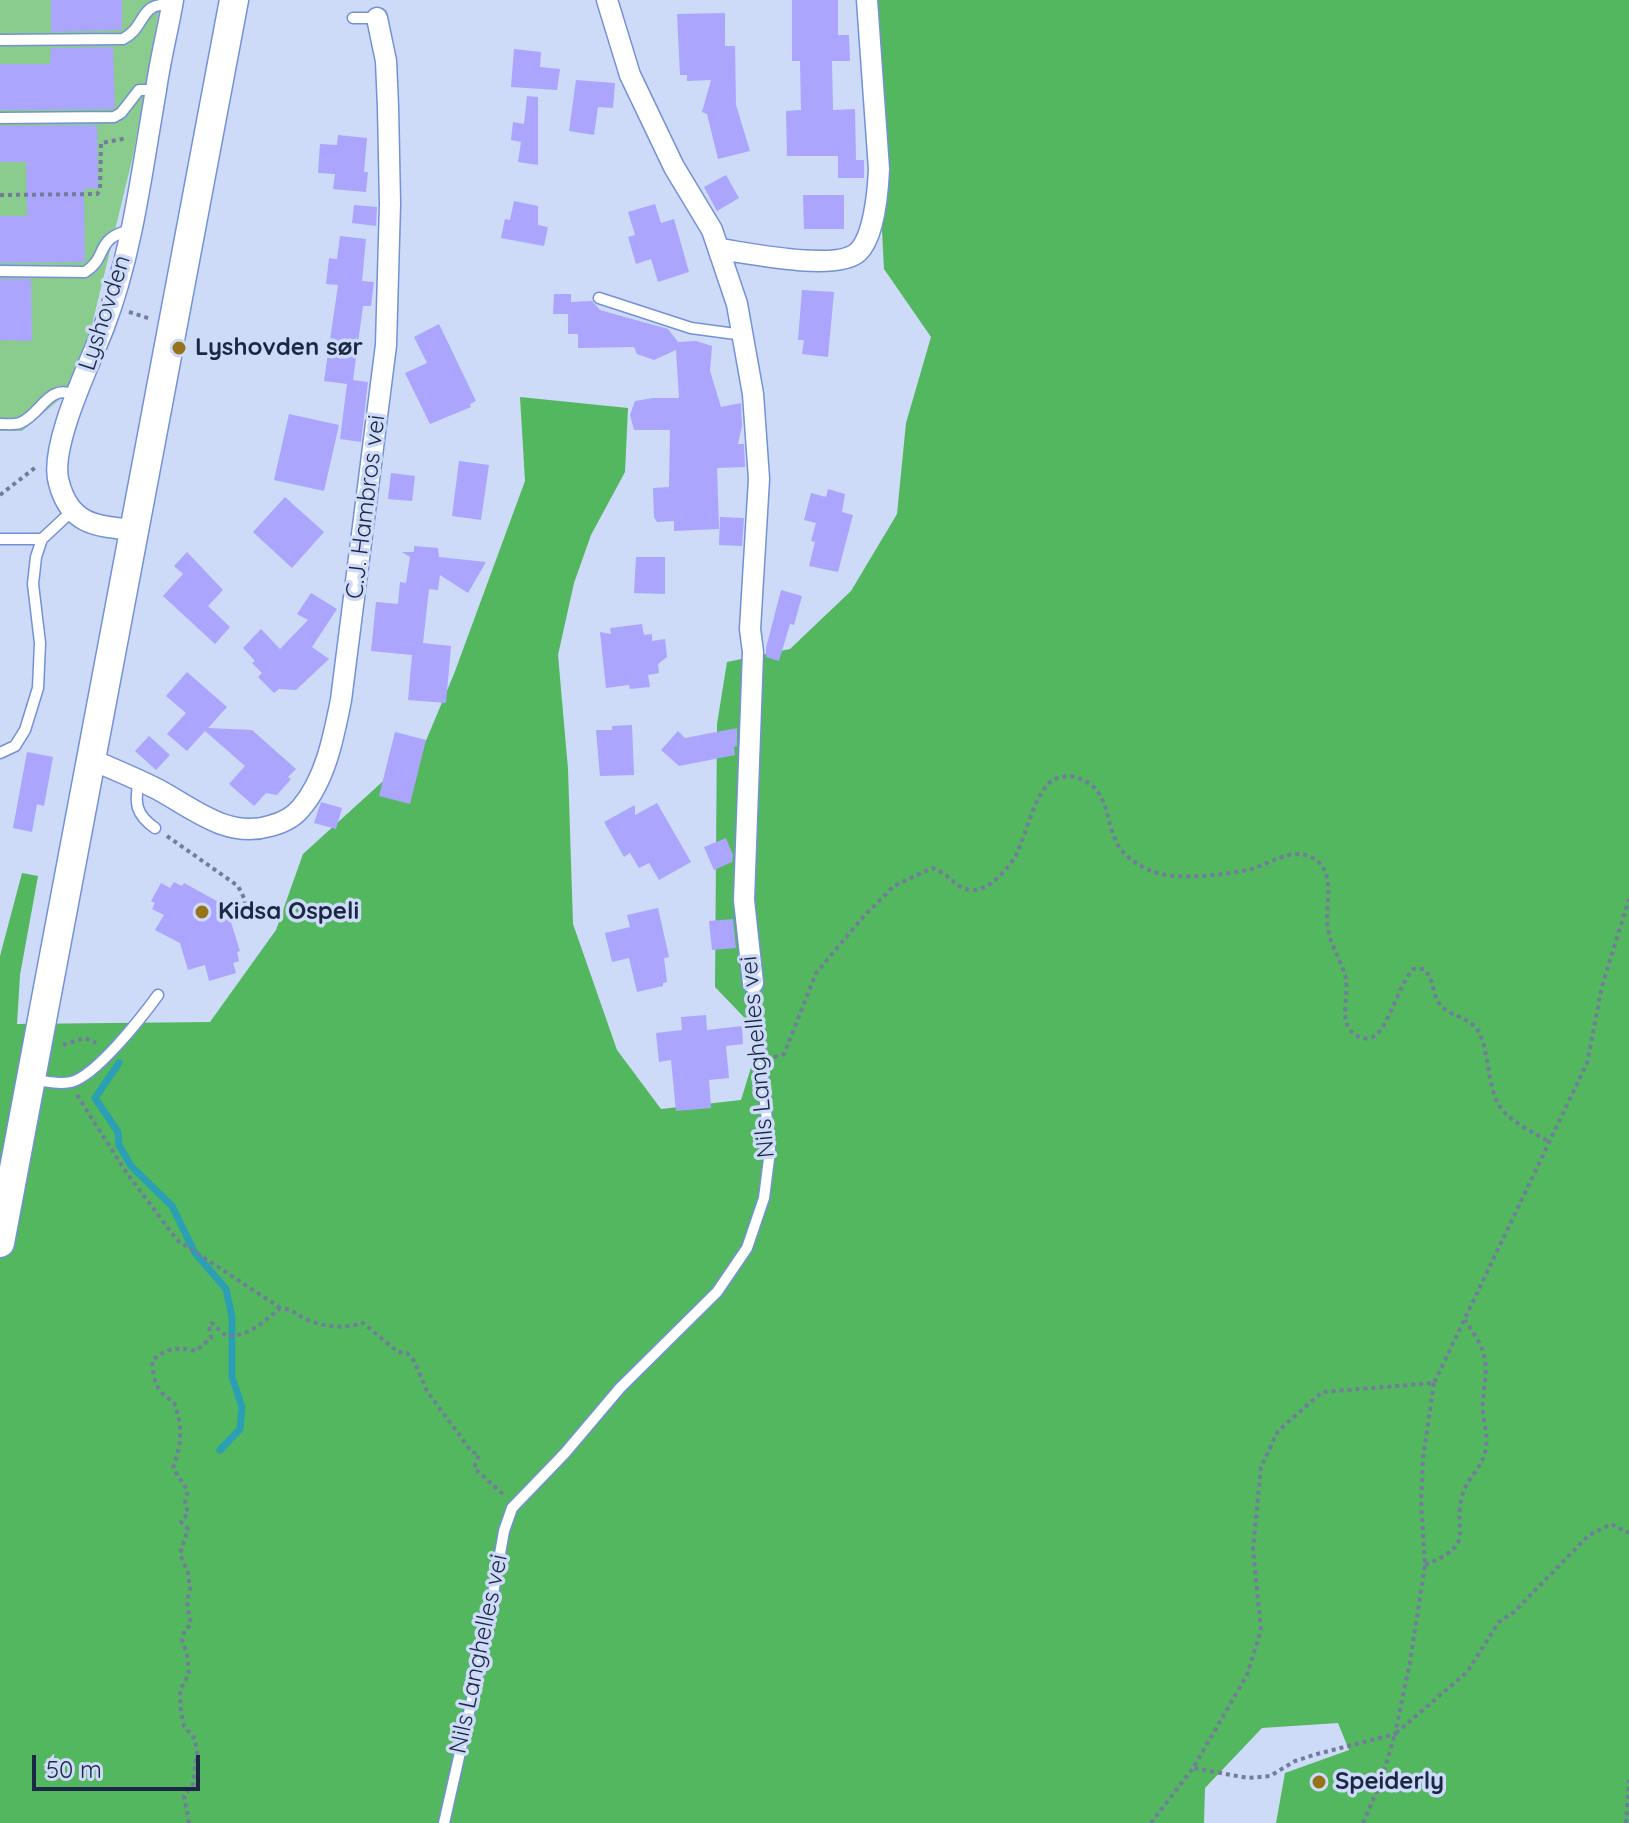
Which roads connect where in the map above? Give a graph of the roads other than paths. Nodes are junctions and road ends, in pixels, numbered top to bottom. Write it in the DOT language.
graph roads {
  1 [pos="234,0"];
  2 [pos="607,0"];
  3 [pos="867,0"];
  4 [pos="173,3"];
  5 [pos="353,18"];
  6 [pos="377,18"];
  7 [pos="0,40"];
  8 [pos="155,90"];
  9 [pos="0,118"];
  10 [pos="131,230"];
  11 [pos="719,249"];
  12 [pos="0,271"];
  13 [pos="599,298"];
  14 [pos="743,335"];
  15 [pos="78,396"];
  16 [pos="0,424"];
  17 [pos="71,512"];
  18 [pos="134,530"];
  19 [pos="0,539"];
  20 [pos="42,539"];
  21 [pos="0,753"];
  22 [pos="90,759"];
  23 [pos="139,781"];
  24 [pos="155,828"];
  25 [pos="753,983"];
  26 [pos="158,995"];
  27 [pos="31,1079"];
  28 [pos="0,1243"];
  29 [pos="444,1823"];
  1 -- 18 [label="main road"];
  2 -- 11 [label="street, Nils Langhelles vei"];
  3 -- 11 [label="street"];
  4 -- 7 [label="lane, Lyshovden"];
  4 -- 8 [label="street, Lyshovden"];
  5 -- 6 [label="lane"];
  6 -- 23 [label="street, C.J. Hambros vei"];
  8 -- 9 [label="lane"];
  8 -- 10 [label="street, Lyshovden"];
  10 -- 12 [label="lane, Lyshovden"];
  10 -- 15 [label="street, Lyshovden"];
  11 -- 14 [label="street, Nils Langhelles vei"];
  13 -- 14 [label="lane"];
  14 -- 25 [label="street, Nils Langhelles vei"];
  15 -- 16 [label="lane, Lyshovden"];
  15 -- 17 [label="street, Lyshovden"];
  17 -- 18 [label="street"];
  17 -- 20 [label="lane"];
  18 -- 22 [label="main road"];
  19 -- 20 [label="lane"];
  20 -- 21 [label="lane"];
  22 -- 23 [label="street, C.J. Hambros vei"];
  22 -- 27 [label="main road"];
  23 -- 24 [label="lane"];
  25 -- 29 [label="lane, Nils Langhelles vei"];
  26 -- 27 [label="lane"];
  27 -- 28 [label="main road"];
}
